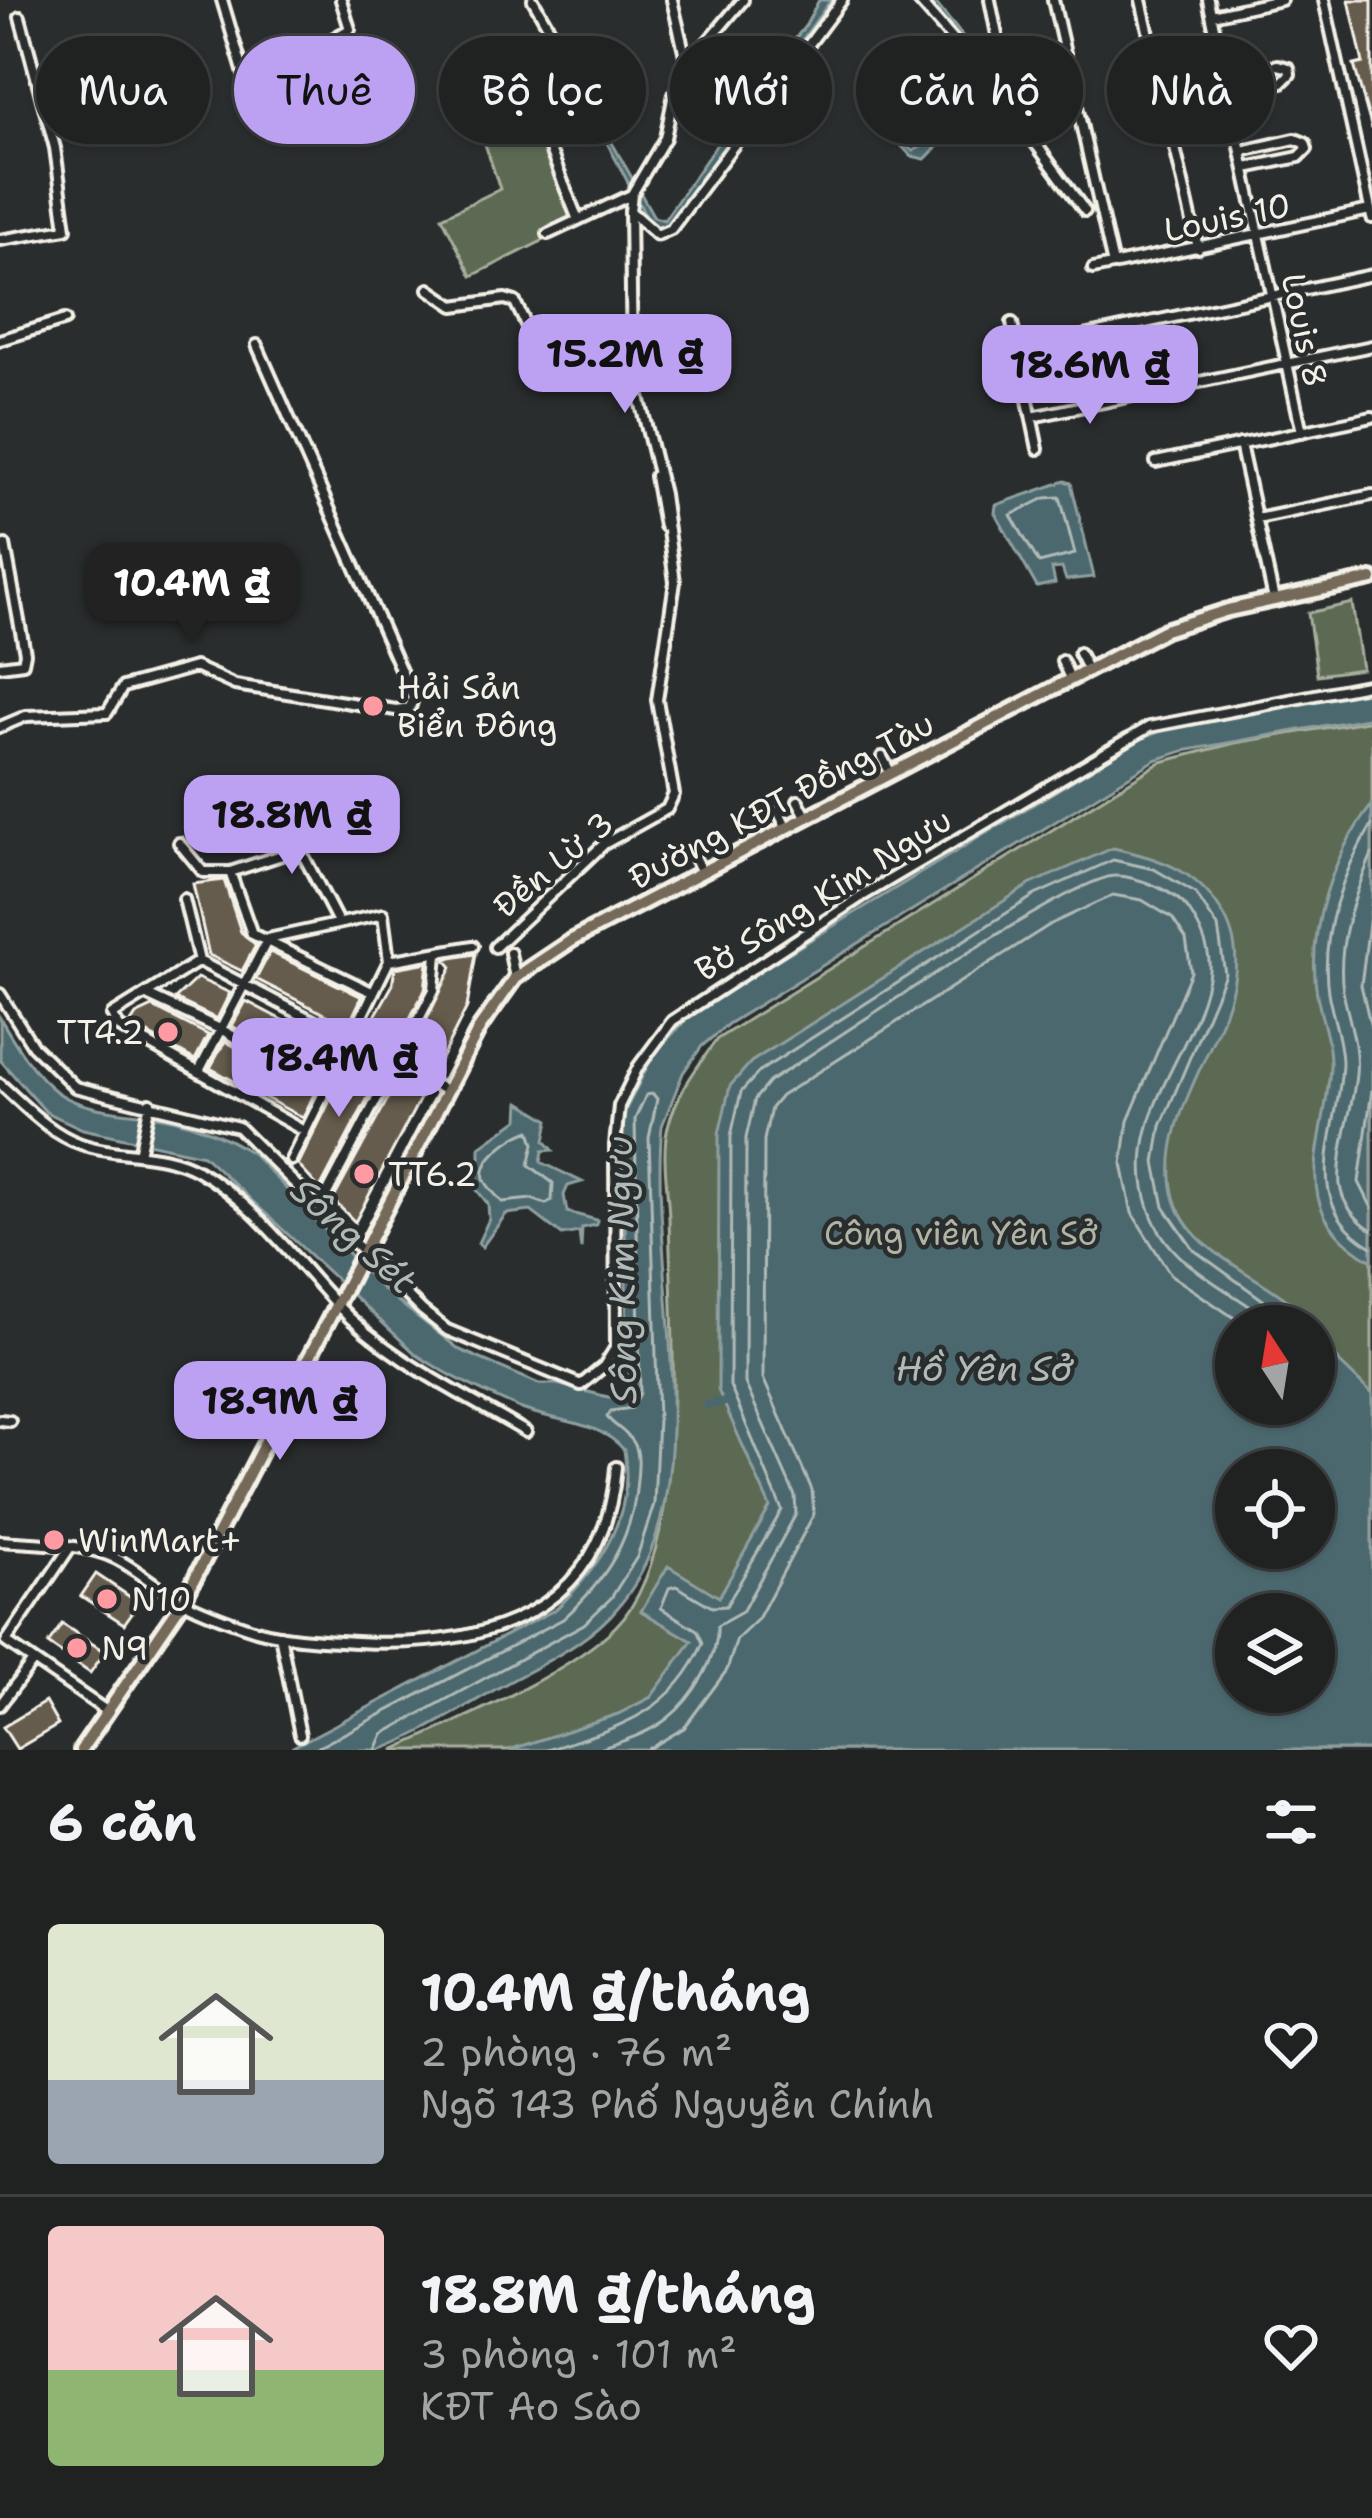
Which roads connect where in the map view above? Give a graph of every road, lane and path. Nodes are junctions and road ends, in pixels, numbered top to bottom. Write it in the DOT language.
graph roads {
  1 [pos="222,0"];
  2 [pos="341,0"];
  3 [pos="533,0"];
  4 [pos="672,0"];
  5 [pos="743,0"];
  6 [pos="842,0"];
  7 [pos="918,0"];
  8 [pos="990,0"];
  9 [pos="1053,0"];
  10 [pos="1142,0"];
  11 [pos="1208,0"];
  12 [pos="1281,0"];
  13 [pos="1324,0"];
  14 [pos="1212,15"];
  15 [pos="20,16"];
  16 [pos="338,36"];
  17 [pos="554,36"];
  18 [pos="680,36"];
  19 [pos="712,36"];
  20 [pos="998,36"];
  21 [pos="1217,36"];
  22 [pos="234,41"];
  23 [pos="1274,66"];
  24 [pos="1274,84"];
  25 [pos="670,114"];
  26 [pos="556,144"];
  27 [pos="1240,144"];
  28 [pos="1242,151"];
  29 [pos="1246,169"];
  30 [pos="632,194"];
  31 [pos="630,211"];
  32 [pos="1084,211"];
  33 [pos="1371,214"];
  34 [pos="578,220"];
  35 [pos="548,234"];
  36 [pos="1260,235"];
  37 [pos="0,240"];
  38 [pos="1198,248"];
  39 [pos="1112,265"];
  40 [pos="1093,269"];
  41 [pos="1372,275"];
  42 [pos="429,289"];
  43 [pos="1273,296"];
  44 [pos="64,320"];
  45 [pos="1012,322"];
  46 [pos="0,340"];
  47 [pos="256,345"];
  48 [pos="1372,346"];
  49 [pos="1018,350"];
  50 [pos="1288,364"];
  51 [pos="632,368"];
  52 [pos="1032,417"];
  53 [pos="1372,417"];
  54 [pos="1302,432"];
  55 [pos="1240,444"];
  56 [pos="1038,449"];
  57 [pos="1156,462"];
  58 [pos="1372,495"];
  59 [pos="1257,519"];
  60 [pos="5,545"];
  61 [pos="1372,579"];
  62 [pos="1274,600"];
  63 [pos="1079,652"];
  64 [pos="1062,661"];
  65 [pos="0,667"];
  66 [pos="1087,669"];
  67 [pos="1070,678"];
  68 [pos="1372,684"];
  69 [pos="0,727"];
  70 [pos="882,757"];
  71 [pos="890,772"];
  72 [pos="798,801"];
  73 [pos="778,811"];
  74 [pos="806,816"];
  75 [pos="786,826"];
  76 [pos="179,843"];
  77 [pos="693,855"];
  78 [pos="230,872"];
  79 [pos="702,872"];
  80 [pos="184,899"];
  81 [pos="338,922"];
  82 [pos="268,939"];
  83 [pos="473,946"];
  84 [pos="495,947"];
  85 [pos="510,952"];
  86 [pos="437,954"];
  87 [pos="199,961"];
  88 [pos="389,961"];
  89 [pos="515,978"];
  90 [pos="245,985"];
  91 [pos="372,992"];
  92 [pos="0,994"];
  93 [pos="147,996"];
  94 [pos="222,1030"];
  95 [pos="352,1041"];
  96 [pos="398,1065"];
  97 [pos="200,1070"];
  98 [pos="0,1084"];
  99 [pos="327,1089"];
  100 [pos="447,1091"];
  101 [pos="148,1108"];
  102 [pos="304,1131"];
  103 [pos="139,1154"];
  104 [pos="292,1160"];
  105 [pos="320,1208"];
  106 [pos="363,1255"];
  107 [pos="339,1298"];
  108 [pos="526,1432"];
  109 [pos="616,1467"];
  110 [pos="0,1540"];
  111 [pos="69,1549"];
  112 [pos="183,1601"];
  113 [pos="280,1635"];
  114 [pos="3,1642"];
  115 [pos="33,1661"];
  116 [pos="0,1706"];
  117 [pos="109,1712"];
  118 [pos="300,1735"];
  119 [pos="82,1748"];
  1 -- 22 [label="street"];
  2 -- 16 [label="street"];
  3 -- 17 [label="street"];
  4 -- 18 [label="street"];
  5 -- 19 [label="street"];
  6 -- 31 [label="street"];
  7 -- 32 [label="street"];
  8 -- 20 [label="street"];
  9 -- 39 [label="street"];
  10 -- 38 [label="street"];
  11 -- 14 [label="street, Louis 8"];
  12 -- 14 [label="street"];
  13 -- 33 [label="street"];
  14 -- 21 [label="street, Louis 8"];
  15 -- 37 [label="street"];
  23 -- 24 [label="street"];
  25 -- 30 [label="street"];
  26 -- 34 [label="street"];
  27 -- 28 [label="street, Louis 8"];
  28 -- 29 [label="street, Louis 8"];
  28 -- 29 [label="street"];
  29 -- 36 [label="street, Louis 8"];
  30 -- 31 [label="street, Đền Lừ 3"];
  30 -- 34 [label="street"];
  31 -- 51 [label="street, Đền Lừ 3"];
  33 -- 36 [label="street, Louis 10"];
  34 -- 35 [label="street"];
  36 -- 38 [label="street, Louis 10"];
  36 -- 43 [label="street, Louis 8"];
  38 -- 39 [label="street, Louis 10"];
  39 -- 40 [label="street, Louis 10"];
  41 -- 43 [label="street"];
  42 -- 51 [label="street"];
  43 -- 49 [label="street"];
  43 -- 50 [label="street, Louis 8"];
  44 -- 46 [label="street"];
  45 -- 49 [label="street"];
  47 -- 69 [label="street"];
  48 -- 50 [label="street"];
  49 -- 52 [label="street"];
  50 -- 52 [label="street"];
  50 -- 54 [label="street, Louis 8"];
  51 -- 84 [label="street, Đền Lừ 3"];
  52 -- 56 [label="street"];
  53 -- 54 [label="street"];
  54 -- 55 [label="street"];
  55 -- 57 [label="street"];
  55 -- 59 [label="street"];
  58 -- 59 [label="street"];
  59 -- 62 [label="street"];
  60 -- 65 [label="street"];
  61 -- 62 [label="main road, Đường KĐT Đồng Tàu"];
  62 -- 66 [label="main road, Đường KĐT Đồng Tàu"];
  63 -- 66 [label="street"];
  64 -- 67 [label="street"];
  66 -- 67 [label="main road, Đường KĐT Đồng Tàu"];
  67 -- 71 [label="main road, Đường KĐT Đồng Tàu"];
  68 -- 106 [label="street, Bờ Sông Kim Ngưu"];
  70 -- 71 [label="street"];
  71 -- 74 [label="main road, Đường KĐT Đồng Tàu"];
  72 -- 74 [label="street"];
  73 -- 75 [label="street"];
  74 -- 75 [label="main road, Đường KĐT Đồng Tàu"];
  75 -- 79 [label="main road, Đường KĐT Đồng Tàu"];
  76 -- 78 [label="street"];
  77 -- 79 [label="street"];
  78 -- 81 [label="street"];
  78 -- 82 [label="street"];
  79 -- 89 [label="main road, Đường KĐT Đồng Tàu"];
  80 -- 87 [label="street"];
  81 -- 82 [label="street"];
  81 -- 88 [label="street"];
  82 -- 90 [label="street"];
  82 -- 91 [label="street"];
  83 -- 86 [label="street"];
  85 -- 89 [label="street"];
  86 -- 88 [label="street"];
  86 -- 96 [label="street"];
  87 -- 90 [label="street"];
  87 -- 93 [label="street"];
  88 -- 91 [label="street"];
  89 -- 100 [label="main road, Đường KĐT Đồng Tàu"];
  90 -- 94 [label="street"];
  90 -- 95 [label="street"];
  91 -- 95 [label="street"];
  92 -- 101 [label="street"];
  93 -- 94 [label="street"];
  93 -- 97 [label="street"];
  94 -- 97 [label="street"];
  94 -- 99 [label="street"];
  95 -- 96 [label="street"];
  95 -- 99 [label="street"];
  96 -- 100 [label="street"];
  96 -- 105 [label="street"];
  97 -- 102 [label="street"];
  98 -- 103 [label="street"];
  99 -- 102 [label="street"];
  100 -- 106 [label="main road, Đường KĐT Đồng Tàu"];
  101 -- 103 [label="street"];
  101 -- 105 [label="street"];
  102 -- 104 [label="street"];
  103 -- 107 [label="street"];
  105 -- 106 [label="street"];
  106 -- 107 [label="main road, Đường KĐT Đồng Tàu"];
  107 -- 108 [label="street"];
  107 -- 112 [label="main road"];
  109 -- 113 [label="street"];
  110 -- 111 [label="street"];
  111 -- 112 [label="street"];
  111 -- 114 [label="street"];
  112 -- 113 [label="street"];
  112 -- 117 [label="main road"];
  113 -- 118 [label="street"];
  114 -- 115 [label="street"];
  115 -- 116 [label="street"];
  115 -- 117 [label="street"];
  117 -- 119 [label="main road"];
}
